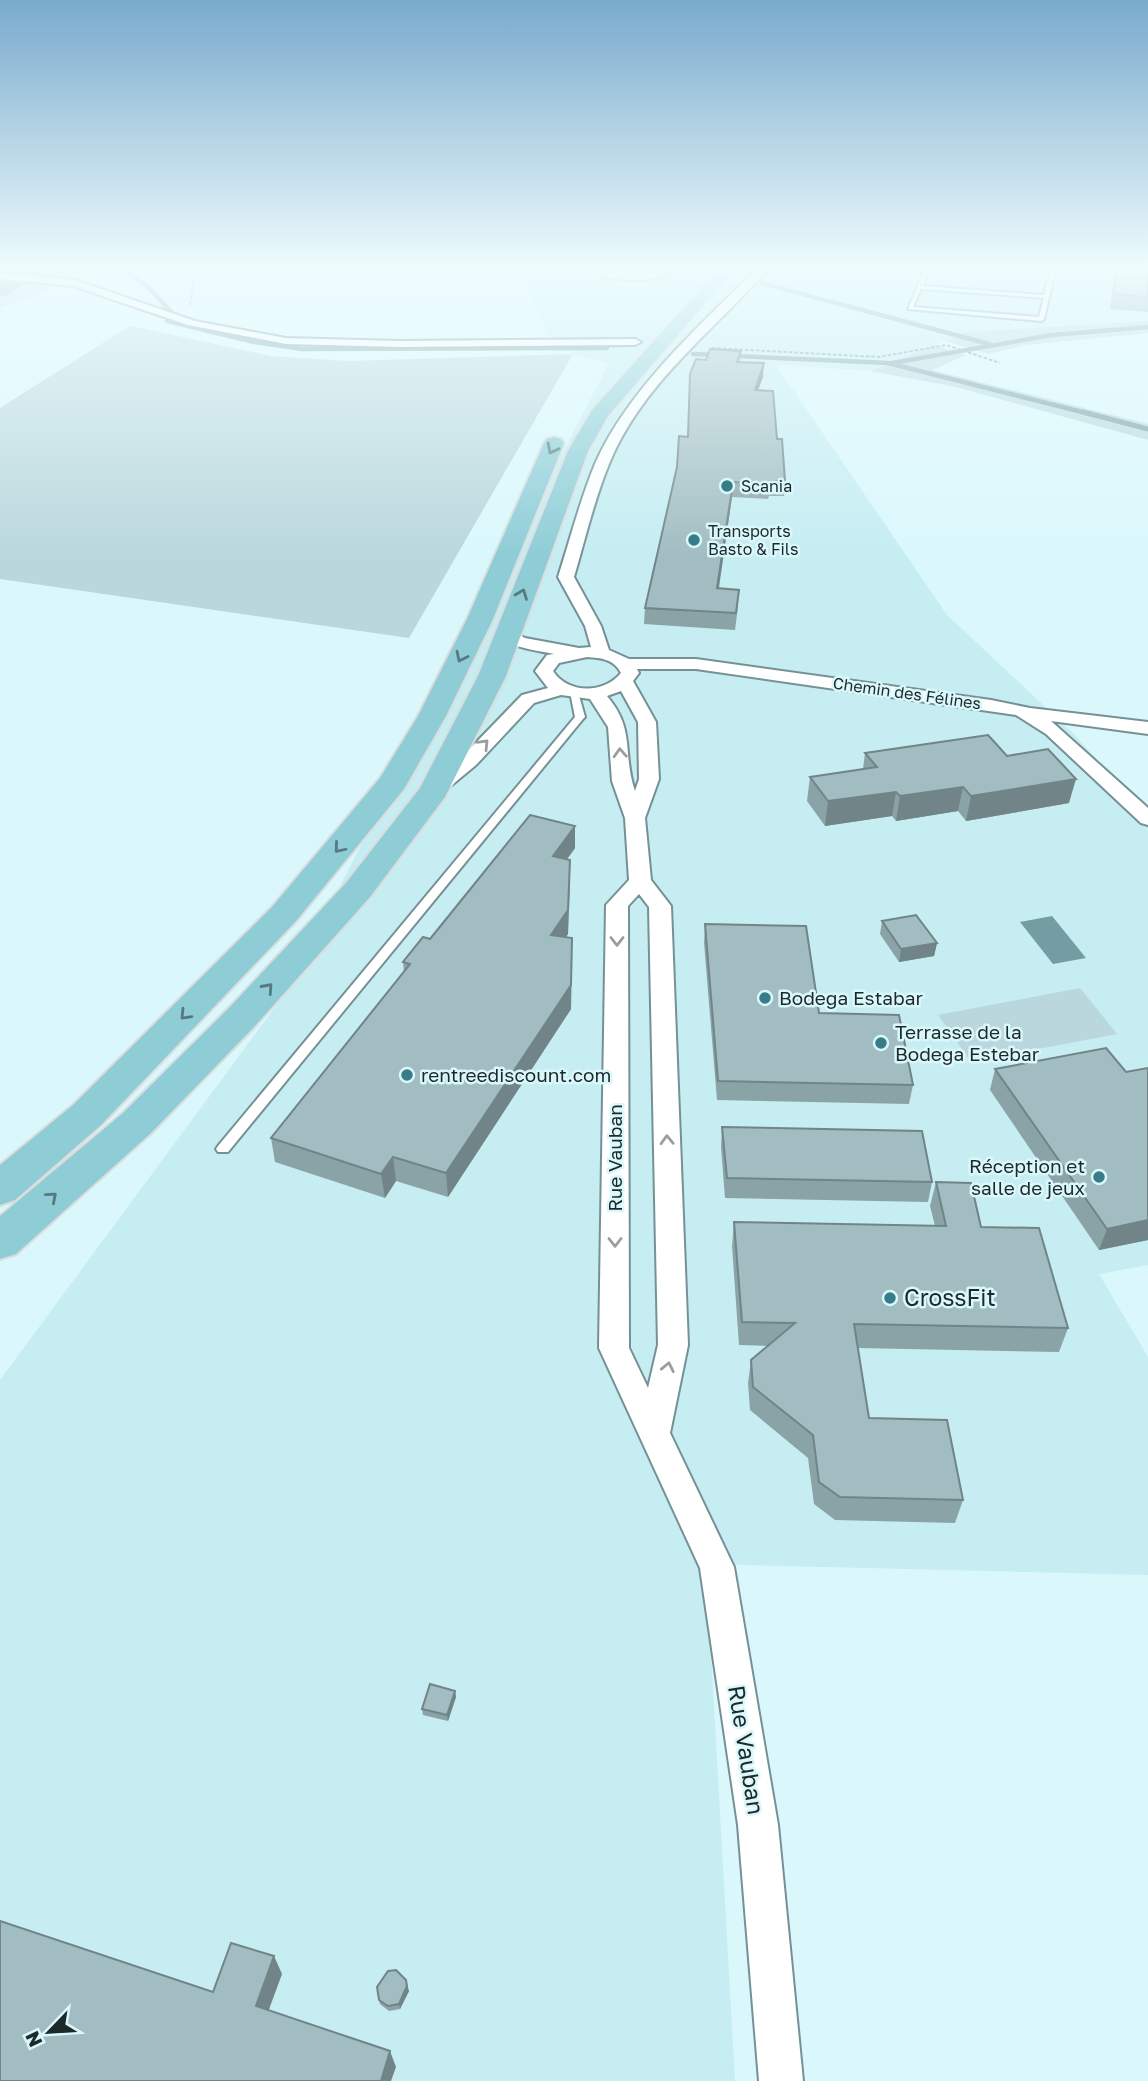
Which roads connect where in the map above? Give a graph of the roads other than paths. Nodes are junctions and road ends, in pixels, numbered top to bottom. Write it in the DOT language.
graph roads {
  1 [pos="615,363"];
  2 [pos="644,363"];
  3 [pos="672,363"];
  4 [pos="507,634"];
  5 [pos="574,653"];
  6 [pos="601,653"];
  7 [pos="626,673"];
  8 [pos="568,691"];
  9 [pos="594,693"];
  10 [pos="1022,711"];
  11 [pos="1148,728"];
  12 [pos="434,790"];
  13 [pos="635,818"];
  14 [pos="1148,820"];
  15 [pos="640,881"];
  16 [pos="223,1149"];
  17 [pos="0,1189"];
  18 [pos="0,1242"];
  19 [pos="654,1434"];
  20 [pos="780,2081"];
  1 -- 17 [label="main road, one-way"];
  4 -- 2 [label="main road, one-way"];
  3 -- 6 [label="street"];
  4 -- 5 [label="street"];
  4 -- 12 [label="main road"];
  5 -- 6 [label="street"];
  5 -- 8 [label="street"];
  6 -- 7 [label="street"];
  7 -- 9 [label="street"];
  7 -- 10 [label="street, Chemin des Félines"];
  7 -- 13 [label="street"];
  8 -- 9 [label="street"];
  12 -- 8 [label="street, one-way"];
  8 -- 16 [label="lane"];
  13 -- 9 [label="street, one-way"];
  10 -- 11 [label="street"];
  10 -- 14 [label="street, Chemin des Félines"];
  18 -- 12 [label="main road, one-way"];
  13 -- 15 [label="street"];
  19 -- 15 [label="street, one-way"];
  15 -- 19 [label="street, Rue Vauban, one-way"];
  19 -- 20 [label="street, Rue Vauban"];
}
